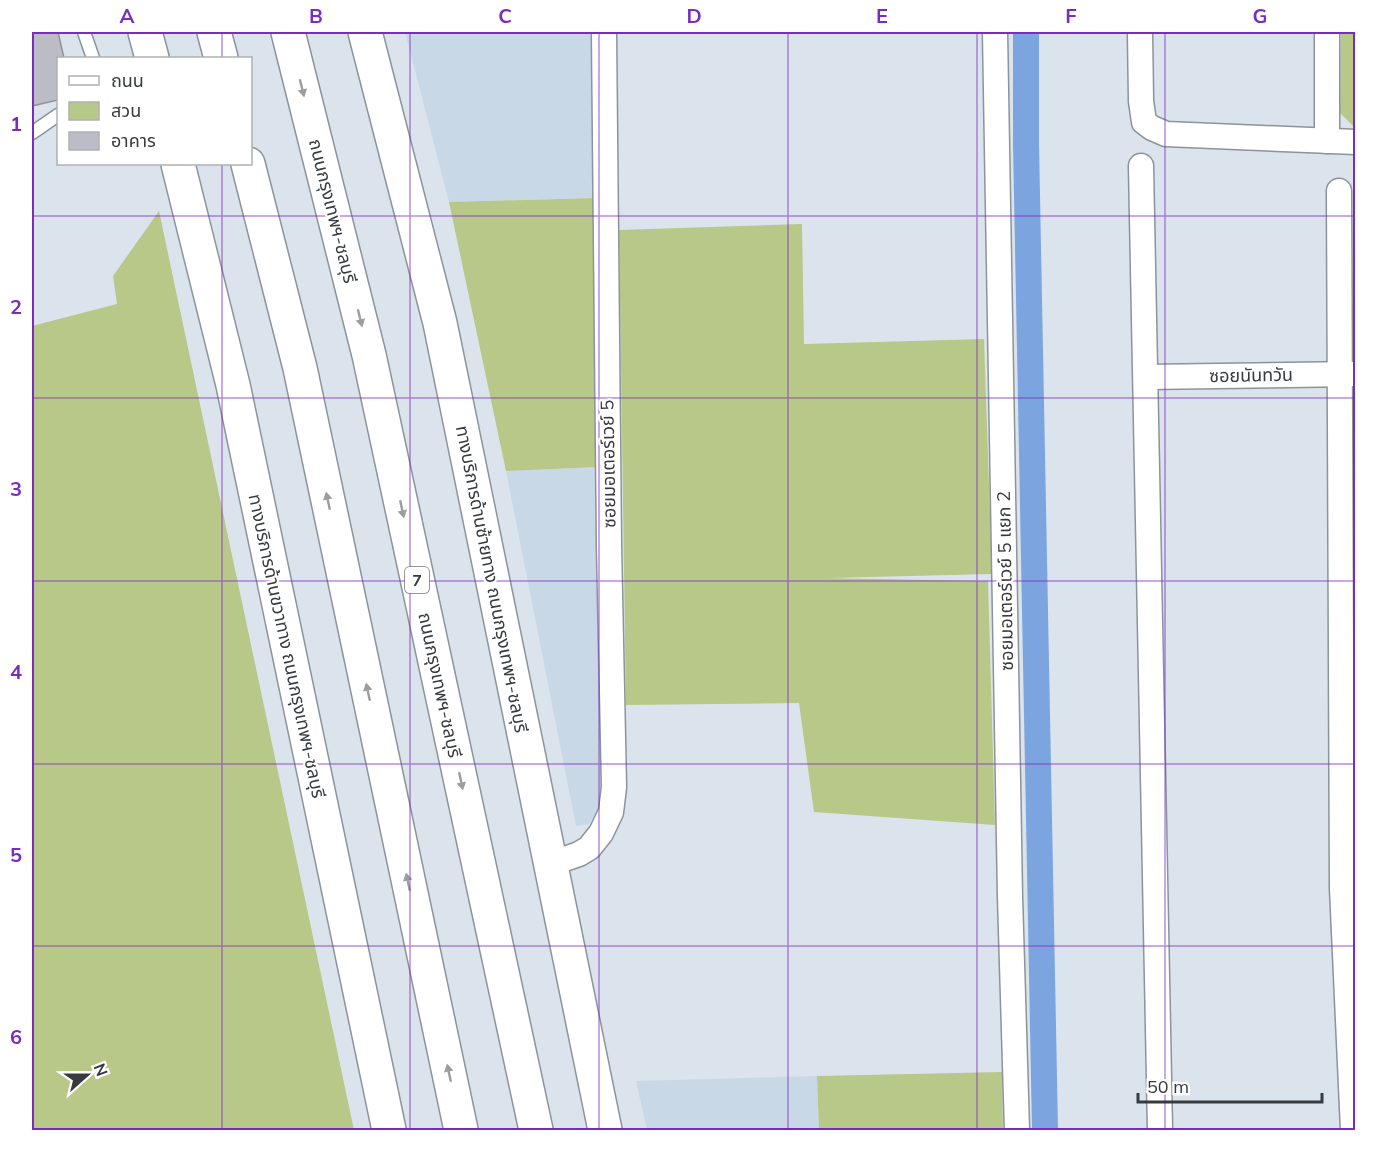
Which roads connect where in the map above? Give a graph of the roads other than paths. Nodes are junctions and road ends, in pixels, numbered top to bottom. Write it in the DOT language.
graph roads {
  1 [pos="84,32"];
  2 [pos="145,32"];
  3 [pos="214,32"];
  4 [pos="288,32"];
  5 [pos="365,32"];
  6 [pos="604,32"];
  7 [pos="995,32"];
  8 [pos="1140,32"];
  9 [pos="1328,32"];
  10 [pos="93,57"];
  11 [pos="152,57"];
  12 [pos="221,57"];
  13 [pos="57,116"];
  14 [pos="32,133"];
  15 [pos="1327,141"];
  16 [pos="1356,142"];
  17 [pos="178,165"];
  18 [pos="248,165"];
  19 [pos="1141,166"];
  20 [pos="1339,190"];
  21 [pos="1348,374"];
  22 [pos="1146,376"];
  23 [pos="550,864"];
  24 [pos="389,1131"];
  25 [pos="461,1131"];
  26 [pos="536,1131"];
  27 [pos="605,1131"];
  28 [pos="1017,1131"];
  29 [pos="1160,1131"];
  30 [pos="1353,1131"];
  1 -- 10 [label="lane"];
  2 -- 11 [label="main road"];
  3 -- 12 [label="main road"];
  4 -- 26 [label="main road, ถนนกรุงเทพฯ-ชลบุรี / 7, one-way"];
  5 -- 23 [label="main road, ทางบริการด้านซ้ายทาง ถนนกรุงเทพฯ-ชลบุรี"];
  6 -- 23 [label="street, ซอยมอเตอร์เวย์ 5"];
  7 -- 28 [label="street, ซอยมอเตอร์เวย์ 5 แยก 2"];
  8 -- 15 [label="street"];
  9 -- 15 [label="street"];
  13 -- 14 [label="lane"];
  15 -- 16 [label="street"];
  17 -- 24 [label="main road, ทางบริการด้านขวาทาง ถนนกรุงเทพฯ-ชลบุรี"];
  25 -- 18 [label="main road, one-way"];
  19 -- 22 [label="street"];
  20 -- 21 [label="street"];
  21 -- 22 [label="street, ซอยนันทวัน"];
  21 -- 30 [label="street"];
  22 -- 29 [label="street"];
  23 -- 27 [label="main road, ทางบริการด้านซ้ายทาง ถนนกรุงเทพฯ-ชลบุรี"];
}
